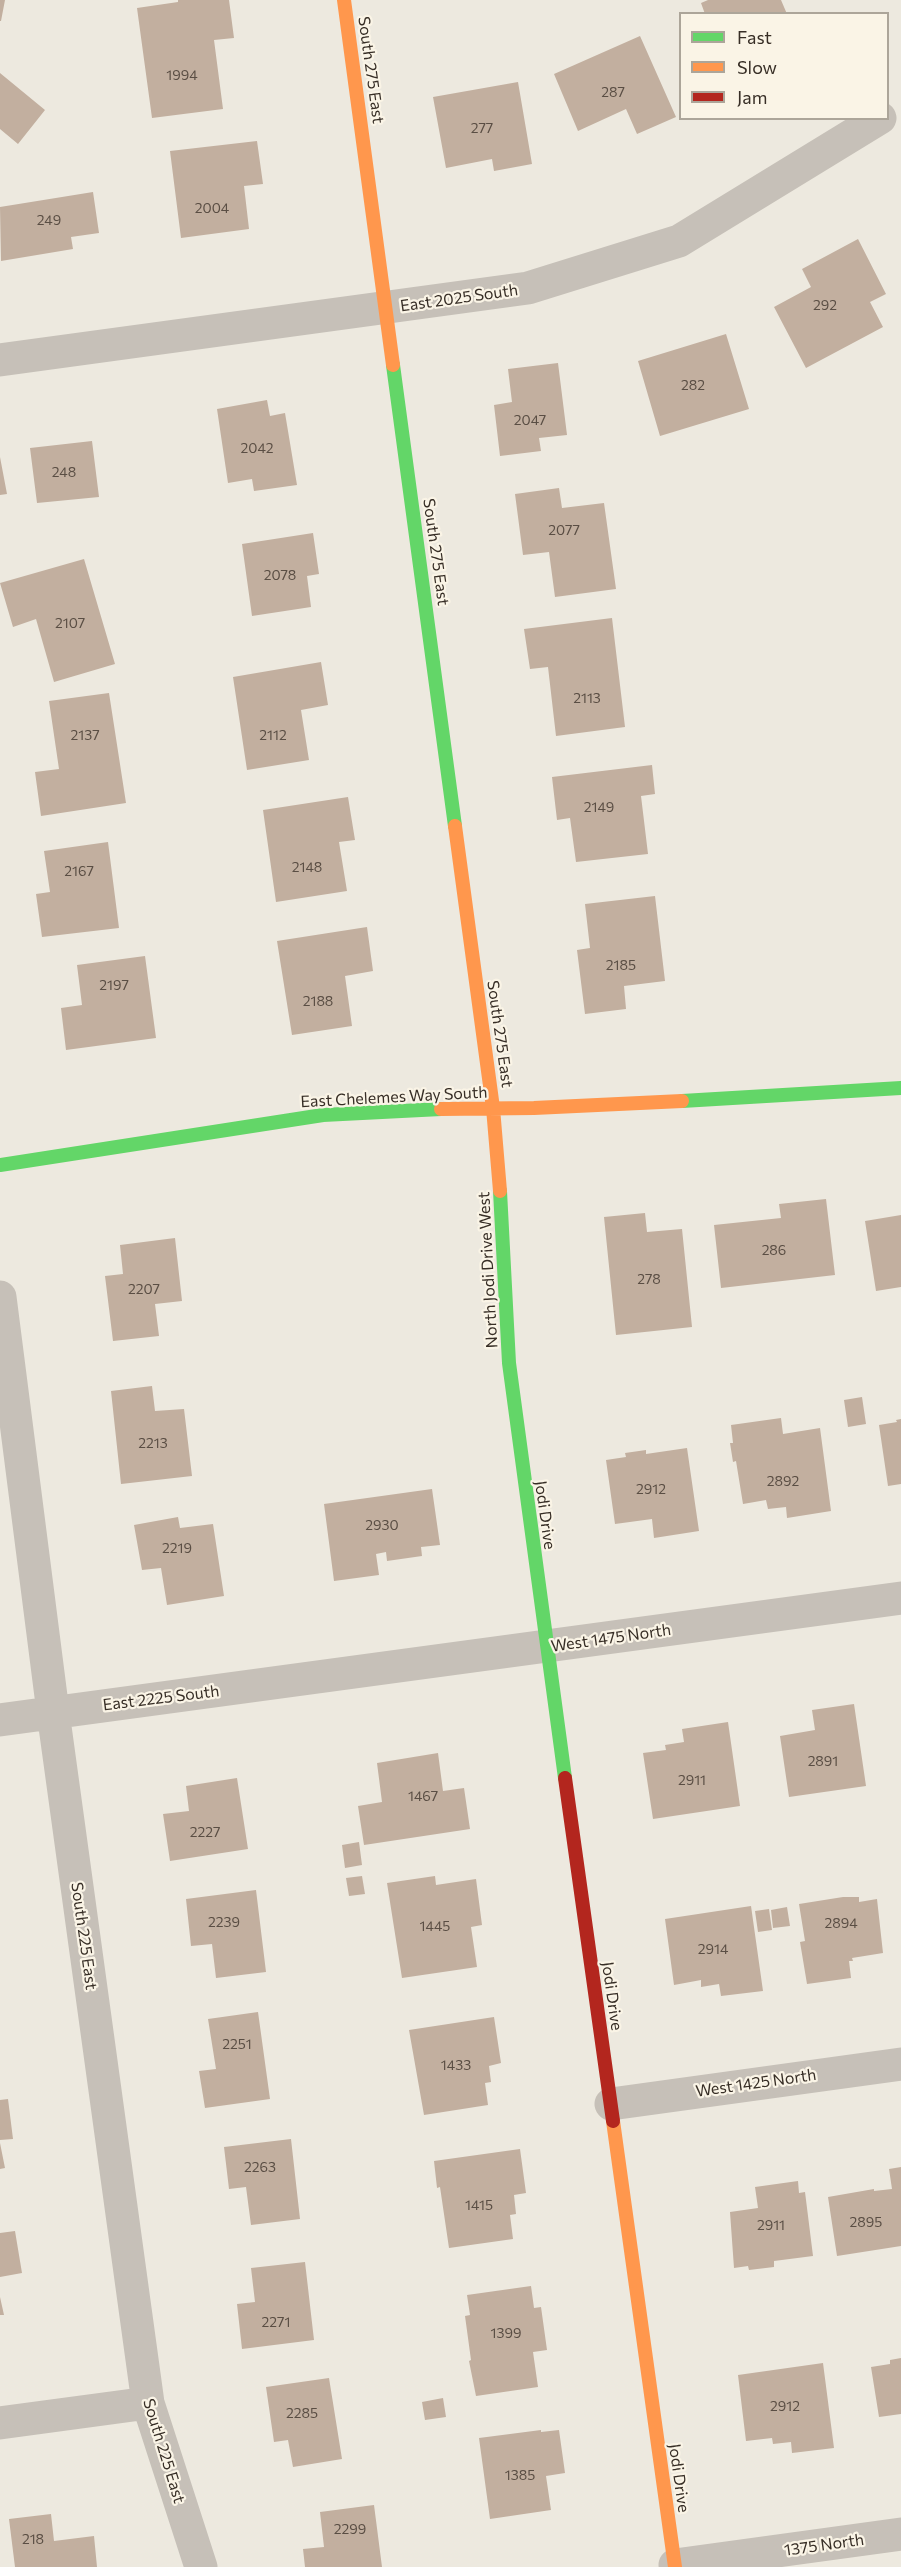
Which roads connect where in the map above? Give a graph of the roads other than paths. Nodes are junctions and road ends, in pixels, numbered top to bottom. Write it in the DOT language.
graph roads {
  1 [pos="344,0"];
  2 [pos="877,120"];
  3 [pos="386,308"];
  4 [pos="0,360"];
  5 [pos="901,1088"];
  6 [pos="493,1108"];
  7 [pos="0,1165"];
  8 [pos="0,1297"];
  9 [pos="517,1430"];
  10 [pos="901,1598"];
  11 [pos="546,1648"];
  12 [pos="322,1677"];
  13 [pos="53,1712"];
  14 [pos="0,1720"];
  15 [pos="901,2064"];
  16 [pos="611,2104"];
  17 [pos="148,2403"];
  18 [pos="0,2423"];
  19 [pos="901,2534"];
  20 [pos="675,2566"];
  21 [pos="201,2567"];
  1 -- 3 [label="street, South 275 East"];
  2 -- 3 [label="street, East 2025 South"];
  3 -- 4 [label="street, East 2025 South"];
  3 -- 6 [label="street, South 275 East"];
  5 -- 6 [label="street, East Chelemes Way South"];
  6 -- 7 [label="street, East Chelemes Way South"];
  6 -- 9 [label="street, North Jodi Drive West"];
  8 -- 13 [label="street, South 225 East"];
  9 -- 11 [label="street, Jodi Drive"];
  10 -- 11 [label="street, West 1475 North"];
  11 -- 12 [label="street, West 1475 North"];
  11 -- 16 [label="street, Jodi Drive"];
  12 -- 13 [label="street, East 2225 South"];
  13 -- 14 [label="street, East 2225 South"];
  13 -- 17 [label="street, South 225 East"];
  15 -- 16 [label="street, West 1425 North"];
  16 -- 20 [label="street, Jodi Drive"];
  17 -- 18 [label="street"];
  17 -- 21 [label="street, South 225 East"];
  19 -- 20 [label="street, 1375 North"];
}
